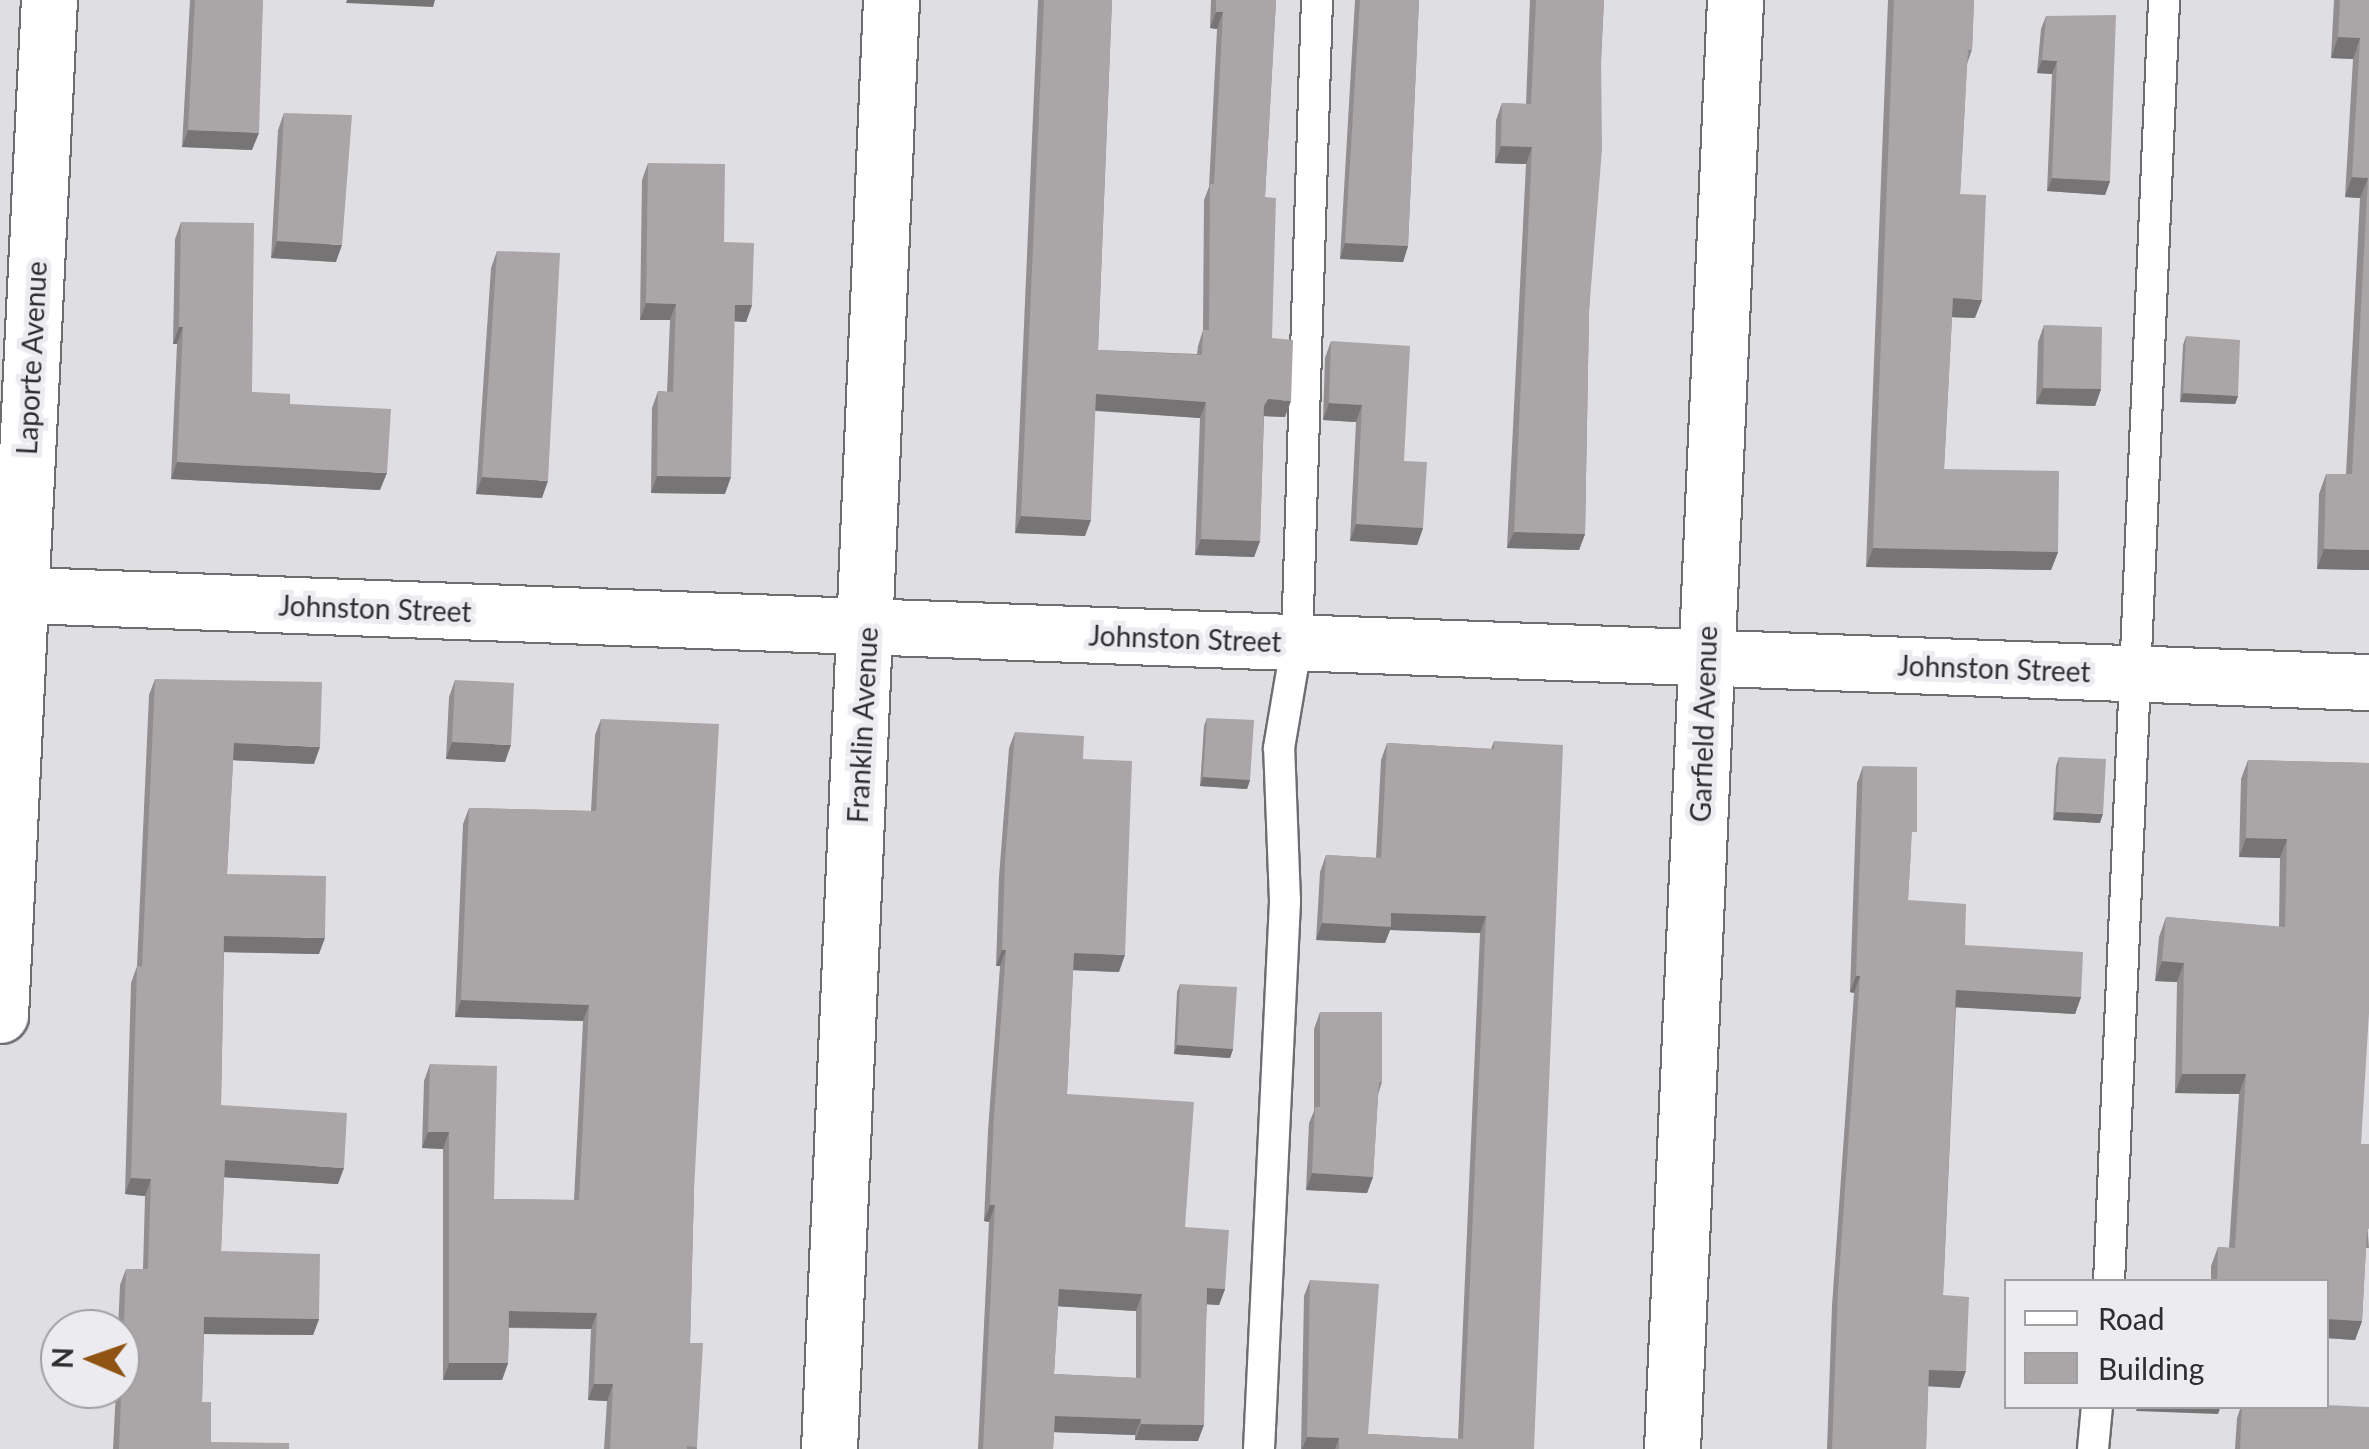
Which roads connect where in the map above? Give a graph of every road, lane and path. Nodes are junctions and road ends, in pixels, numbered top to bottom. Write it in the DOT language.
graph roads {
  1 [pos="49,0"];
  2 [pos="891,0"];
  3 [pos="1318,0"];
  4 [pos="1735,0"];
  5 [pos="2164,0"];
  6 [pos="9,594"];
  7 [pos="866,626"];
  8 [pos="1297,642"];
  9 [pos="1706,657"];
  10 [pos="2135,673"];
  11 [pos="2369,682"];
  12 [pos="0,1015"];
  13 [pos="2109,1279"];
  14 [pos="2098,1409"];
  15 [pos="829,1449"];
  16 [pos="1259,1449"];
  17 [pos="1672,1449"];
  18 [pos="2094,1449"];
  1 -- 6 [label="street, Laporte Avenue"];
  2 -- 7 [label="street, Franklin Avenue"];
  3 -- 8 [label="lane"];
  4 -- 9 [label="street, Garfield Avenue"];
  5 -- 10 [label="lane"];
  6 -- 7 [label="street, Johnston Street"];
  6 -- 12 [label="street, Laporte Avenue"];
  7 -- 8 [label="street, Johnston Street"];
  7 -- 15 [label="street, Franklin Avenue"];
  8 -- 9 [label="street, Johnston Street"];
  8 -- 16 [label="lane"];
  9 -- 10 [label="street, Johnston Street"];
  9 -- 17 [label="street, Garfield Avenue"];
  10 -- 11 [label="street, Johnston Street"];
  10 -- 13 [label="lane"];
  14 -- 18 [label="lane"];
}
